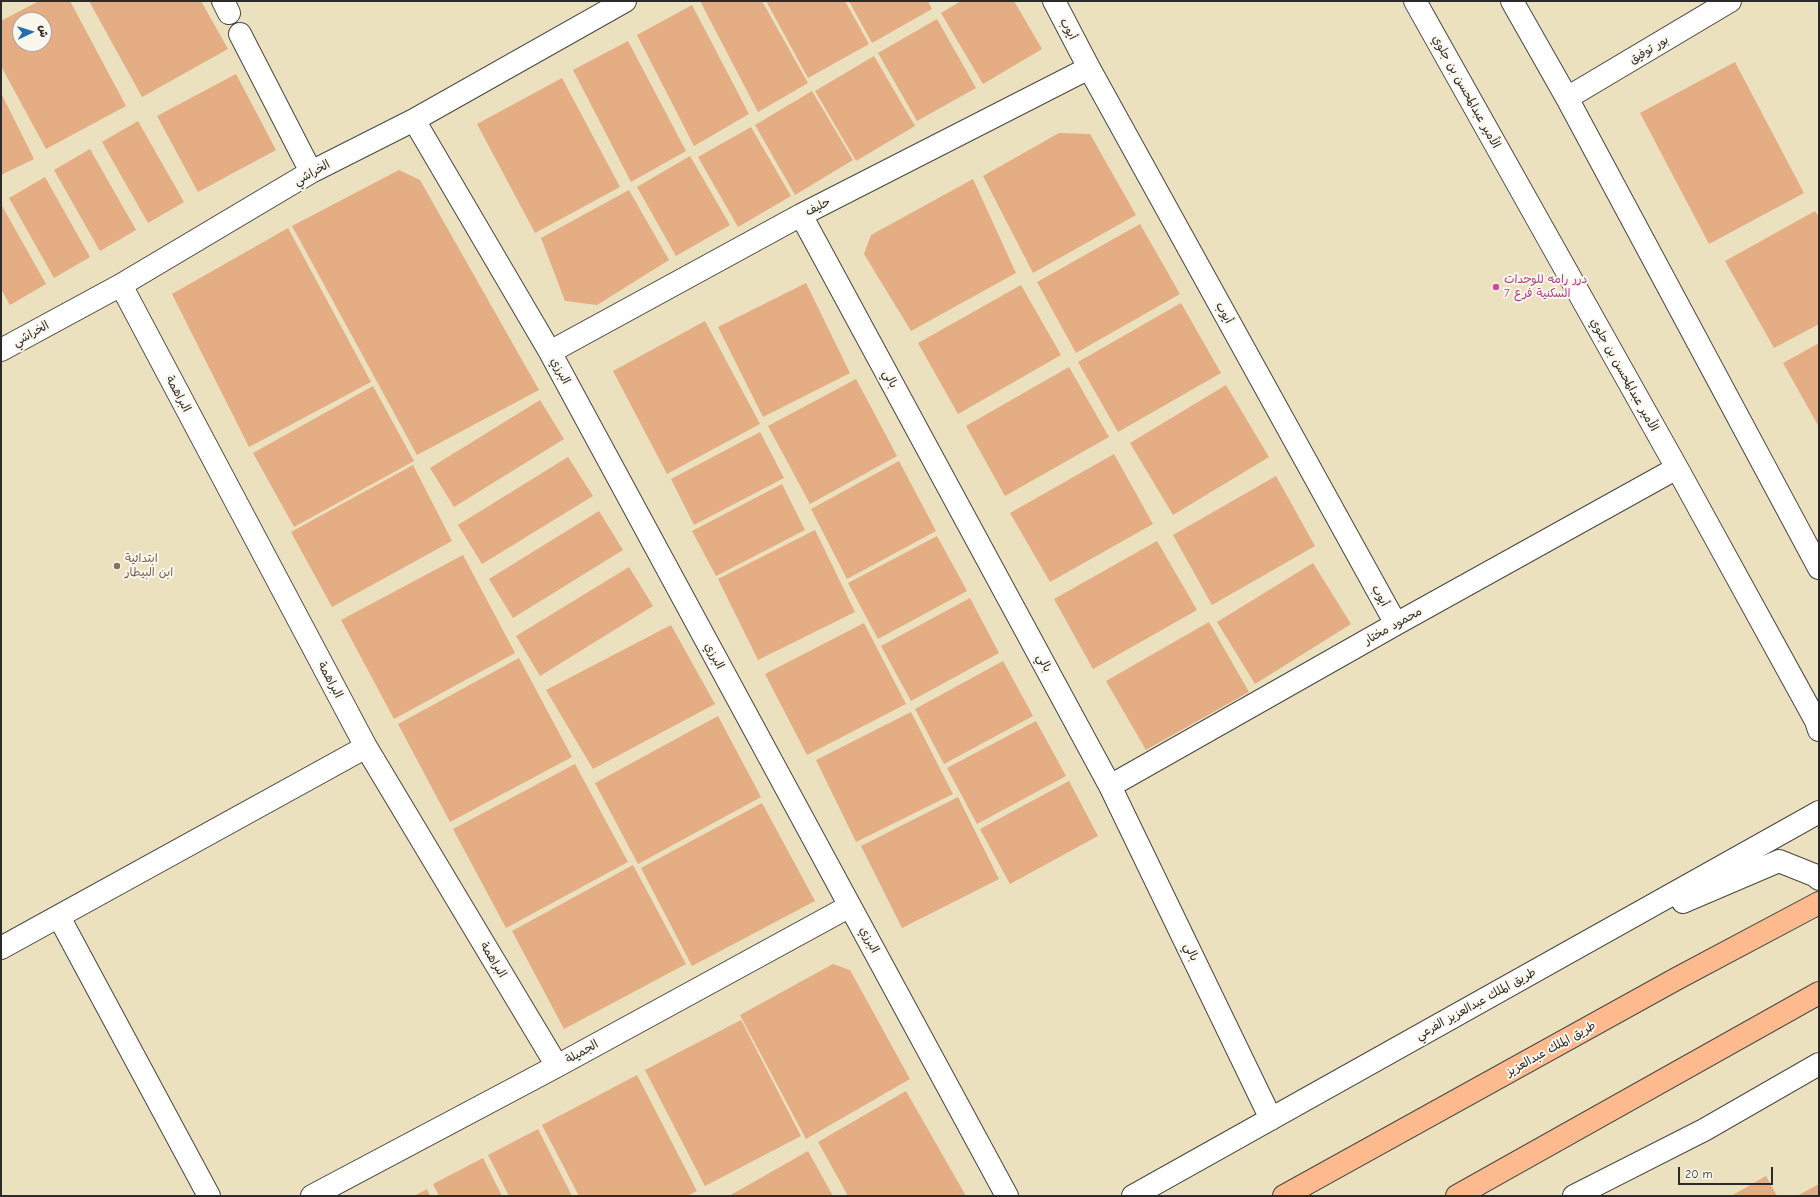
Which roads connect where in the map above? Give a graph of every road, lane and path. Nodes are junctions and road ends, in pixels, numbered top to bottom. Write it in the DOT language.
graph roads {
  1 [pos="626,1"];
  2 [pos="1054,1"];
  3 [pos="1414,1"];
  4 [pos="1512,1"];
  5 [pos="1730,1"];
  6 [pos="240,34"];
  7 [pos="1089,68"];
  8 [pos="1567,98"];
  9 [pos="414,120"];
  10 [pos="311,172"];
  11 [pos="801,215"];
  12 [pos="121,285"];
  13 [pos="1,350"];
  14 [pos="550,352"];
  15 [pos="1677,468"];
  16 [pos="1819,568"];
  17 [pos="1396,624"];
  18 [pos="1818,724"];
  19 [pos="366,747"];
  20 [pos="1110,786"];
  21 [pos="1819,812"];
  22 [pos="1819,879"];
  23 [pos="1819,903"];
  24 [pos="850,906"];
  25 [pos="59,916"];
  26 [pos="1579,946"];
  27 [pos="1,948"];
  28 [pos="1819,993"];
  29 [pos="1819,1048"];
  30 [pos="1819,1064"];
  31 [pos="557,1066"];
  32 [pos="1272,1119"];
  33 [pos="1704,1130"];
  34 [pos="209,1196"];
  35 [pos="312,1196"];
  36 [pos="1007,1196"];
  37 [pos="1133,1196"];
  38 [pos="1284,1196"];
  39 [pos="1457,1196"];
  40 [pos="1574,1196"];
  1 -- 9 [label="street, الخراشي"];
  2 -- 7 [label="street, أيوب"];
  3 -- 15 [label="street, الأمير عبدالمحسن بن جلوي"];
  4 -- 8 [label="street"];
  5 -- 8 [label="street, بور توفيق"];
  6 -- 10 [label="street"];
  7 -- 11 [label="street, حليف"];
  7 -- 17 [label="street, أيوب"];
  8 -- 16 [label="street"];
  9 -- 10 [label="street, الخراشي"];
  9 -- 14 [label="street, البرزي"];
  10 -- 12 [label="street, الخراشي"];
  11 -- 14 [label="street, حليف"];
  11 -- 20 [label="street, بالي"];
  12 -- 13 [label="street, الخراشي"];
  12 -- 19 [label="street, البراهمة"];
  14 -- 24 [label="street, البرزي"];
  15 -- 17 [label="street, محمود مختار"];
  15 -- 18 [label="street, الأمير عبدالمحسن بن جلوي"];
  17 -- 20 [label="street, محمود مختار"];
  19 -- 25 [label="street"];
  19 -- 31 [label="street, البراهمة"];
  20 -- 32 [label="street, بالي"];
  21 -- 26 [label="street, طريق الملك عبدالعزيز الفرعي"];
  22 -- 26 [label="street"];
  23 -- 38 [label="main road, طريق الملك عبدالعزيز"];
  24 -- 31 [label="street, الجميلة"];
  24 -- 36 [label="street, البرزي"];
  25 -- 27 [label="street"];
  25 -- 34 [label="street"];
  26 -- 32 [label="street, طريق الملك عبدالعزيز الفرعي"];
  28 -- 39 [label="main road"];
  29 -- 33 [label="street"];
  30 -- 33 [label="street"];
  31 -- 35 [label="street, الجميلة"];
  32 -- 37 [label="street, طريق الملك عبدالعزيز الفرعي"];
  33 -- 40 [label="street"];
}
